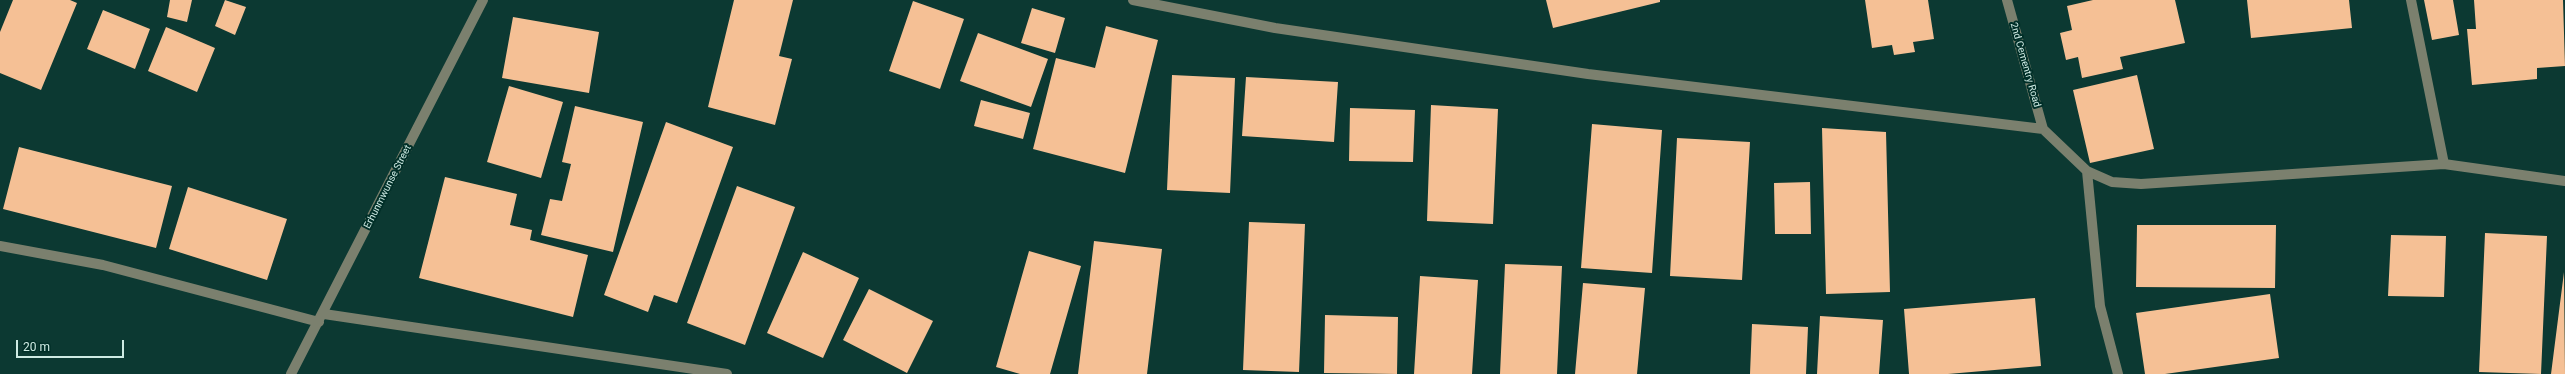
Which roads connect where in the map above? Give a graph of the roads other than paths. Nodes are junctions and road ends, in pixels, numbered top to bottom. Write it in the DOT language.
graph roads {
  1 [pos="483,0"];
  2 [pos="1133,0"];
  3 [pos="2007,0"];
  4 [pos="2411,0"];
  5 [pos="2043,129"];
  6 [pos="2444,164"];
  7 [pos="2087,171"];
  8 [pos="2565,181"];
  9 [pos="0,246"];
  10 [pos="321,318"];
  11 [pos="291,374"];
  12 [pos="727,374"];
  13 [pos="2118,374"];
  1 -- 10 [label="street, Erhunmwunse Street"];
  2 -- 5 [label="street"];
  3 -- 5 [label="street, 2nd Cementry Road"];
  4 -- 6 [label="street"];
  5 -- 7 [label="street"];
  6 -- 7 [label="street"];
  6 -- 8 [label="street"];
  7 -- 13 [label="street"];
  9 -- 10 [label="street"];
  10 -- 11 [label="street, Erhunmwunse Street"];
  10 -- 12 [label="street"];
}
